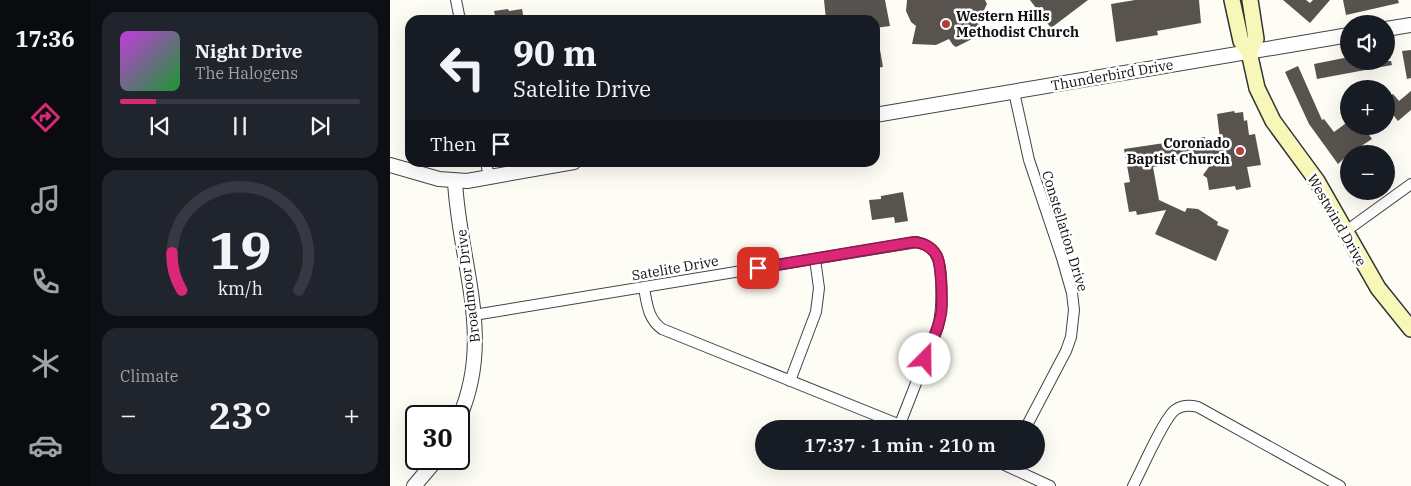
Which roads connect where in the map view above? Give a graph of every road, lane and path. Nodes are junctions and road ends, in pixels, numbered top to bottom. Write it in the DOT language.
graph roads {
  1 [pos="456,0"];
  2 [pos="1232,0"];
  3 [pos="1250,0"];
  4 [pos="459,15"];
  5 [pos="1411,24"];
  6 [pos="1395,27"];
  7 [pos="1340,37"];
  8 [pos="1248,52"];
  9 [pos="1014,92"];
  10 [pos="880,114"];
  11 [pos="390,165"];
  12 [pos="520,167"];
  13 [pos="487,170"];
  14 [pos="455,181"];
  15 [pos="1411,184"];
  16 [pos="1346,232"];
  17 [pos="815,258"];
  18 [pos="644,288"];
  19 [pos="474,315"];
  20 [pos="1411,328"];
  21 [pos="790,381"];
  22 [pos="464,405"];
  23 [pos="890,420"];
  24 [pos="902,420"];
  25 [pos="1030,420"];
  26 [pos="428,470"];
  27 [pos="1022,470"];
  28 [pos="414,486"];
  29 [pos="1050,486"];
  30 [pos="1133,486"];
  31 [pos="1340,486"];
  1 -- 4 [label="street"];
  2 -- 8 [label="main road, Westwind Drive"];
  3 -- 8 [label="main road"];
  5 -- 6 [label="street"];
  7 -- 8 [label="street, Thunderbird Drive"];
  8 -- 9 [label="street, Thunderbird Drive"];
  8 -- 16 [label="main road, Westwind Drive"];
  9 -- 10 [label="street, Thunderbird Drive"];
  9 -- 25 [label="street, Constellation Drive"];
  11 -- 14 [label="street"];
  12 -- 13 [label="street"];
  13 -- 14 [label="street"];
  14 -- 19 [label="street, Broadmoor Drive"];
  15 -- 16 [label="street"];
  16 -- 20 [label="main road, Westwind Drive"];
  17 -- 18 [label="street, Satelite Drive"];
  17 -- 21 [label="street"];
  17 -- 24 [label="street, Satelite Drive"];
  18 -- 19 [label="street, Satelite Drive"];
  18 -- 21 [label="street"];
  19 -- 22 [label="street, Broadmoor Drive"];
  21 -- 23 [label="street"];
  26 -- 28 [label="street"];
  27 -- 29 [label="street"];
  30 -- 31 [label="street"];
}
